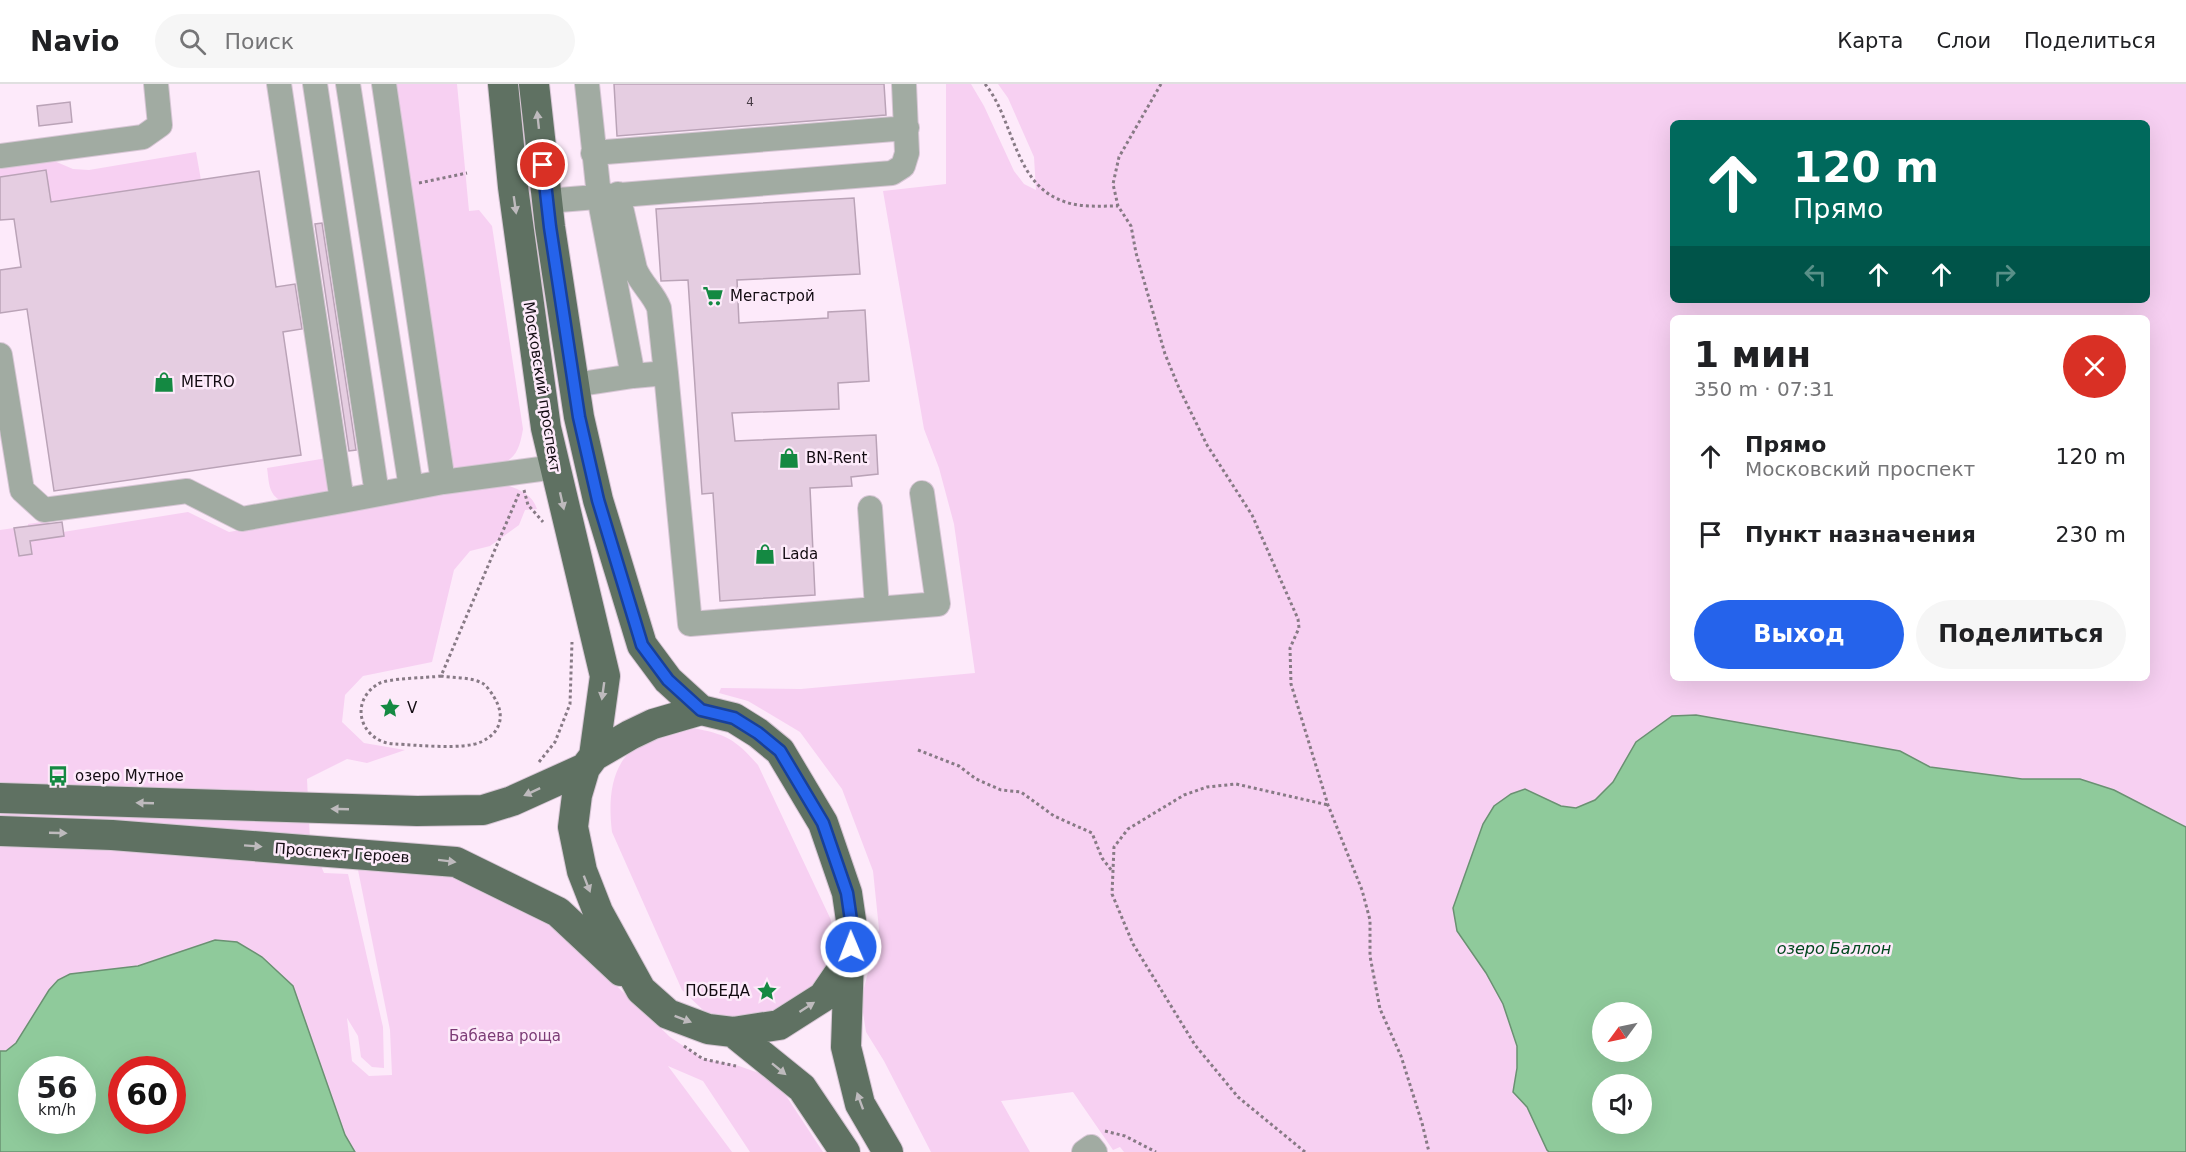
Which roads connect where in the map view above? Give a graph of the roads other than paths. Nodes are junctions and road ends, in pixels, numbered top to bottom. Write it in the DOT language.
graph roads {
  1 [pos="156,84"];
  2 [pos="279,84"];
  3 [pos="315,84"];
  4 [pos="348,84"];
  5 [pos="384,84"];
  6 [pos="503,84"];
  7 [pos="534,84"];
  8 [pos="587,84"];
  9 [pos="904,84"];
  10 [pos="907,128"];
  11 [pos="593,153"];
  12 [pos="0,156"];
  13 [pos="608,195"];
  14 [pos="547,201"];
  15 [pos="0,355"];
  16 [pos="666,373"];
  17 [pos="633,376"];
  18 [pos="574,385"];
  19 [pos="555,467"];
  20 [pos="444,483"];
  21 [pos="411,488"];
  22 [pos="922,493"];
  23 [pos="378,495"];
  24 [pos="342,501"];
  25 [pos="870,508"];
  26 [pos="877,607"];
  27 [pos="701,710"];
  28 [pos="590,762"];
  29 [pos="0,798"];
  30 [pos="0,831"];
  31 [pos="849,959"];
  32 [pos="641,990"];
  33 [pos="733,1032"];
  34 [pos="845,1152"];
  35 [pos="888,1152"];
  36 [pos="1084,1152"];
  37 [pos="1095,1152"];
  1 -- 12 [label="lane"];
  2 -- 24 [label="lane"];
  3 -- 23 [label="lane"];
  4 -- 21 [label="lane"];
  5 -- 20 [label="lane"];
  6 -- 19 [label="main road, Московский проспект, one-way"];
  14 -- 7 [label="main road, one-way"];
  8 -- 11 [label="lane"];
  9 -- 10 [label="lane"];
  10 -- 11 [label="lane"];
  10 -- 13 [label="lane"];
  11 -- 13 [label="lane"];
  13 -- 14 [label="lane"];
  13 -- 16 [label="lane"];
  13 -- 17 [label="lane"];
  14 -- 18 [label="main road"];
  15 -- 24 [label="lane"];
  16 -- 17 [label="lane"];
  16 -- 26 [label="lane"];
  17 -- 18 [label="lane"];
  18 -- 27 [label="main road"];
  19 -- 20 [label="lane"];
  19 -- 28 [label="main road, Московский проспект, one-way"];
  20 -- 21 [label="lane"];
  21 -- 23 [label="lane"];
  22 -- 26 [label="lane"];
  23 -- 24 [label="lane"];
  25 -- 26 [label="lane"];
  27 -- 28 [label="main road"];
  27 -- 31 [label="main road"];
  28 -- 29 [label="main road, one-way"];
  28 -- 32 [label="main road, Московский проспект, one-way"];
  30 -- 32 [label="main road, Проспект Героев, one-way"];
  33 -- 31 [label="main road, one-way"];
  35 -- 31 [label="main road, one-way"];
  32 -- 33 [label="main road, Проспект Героев, one-way"];
  33 -- 34 [label="main road, one-way"];
  36 -- 37 [label="lane"];
}
